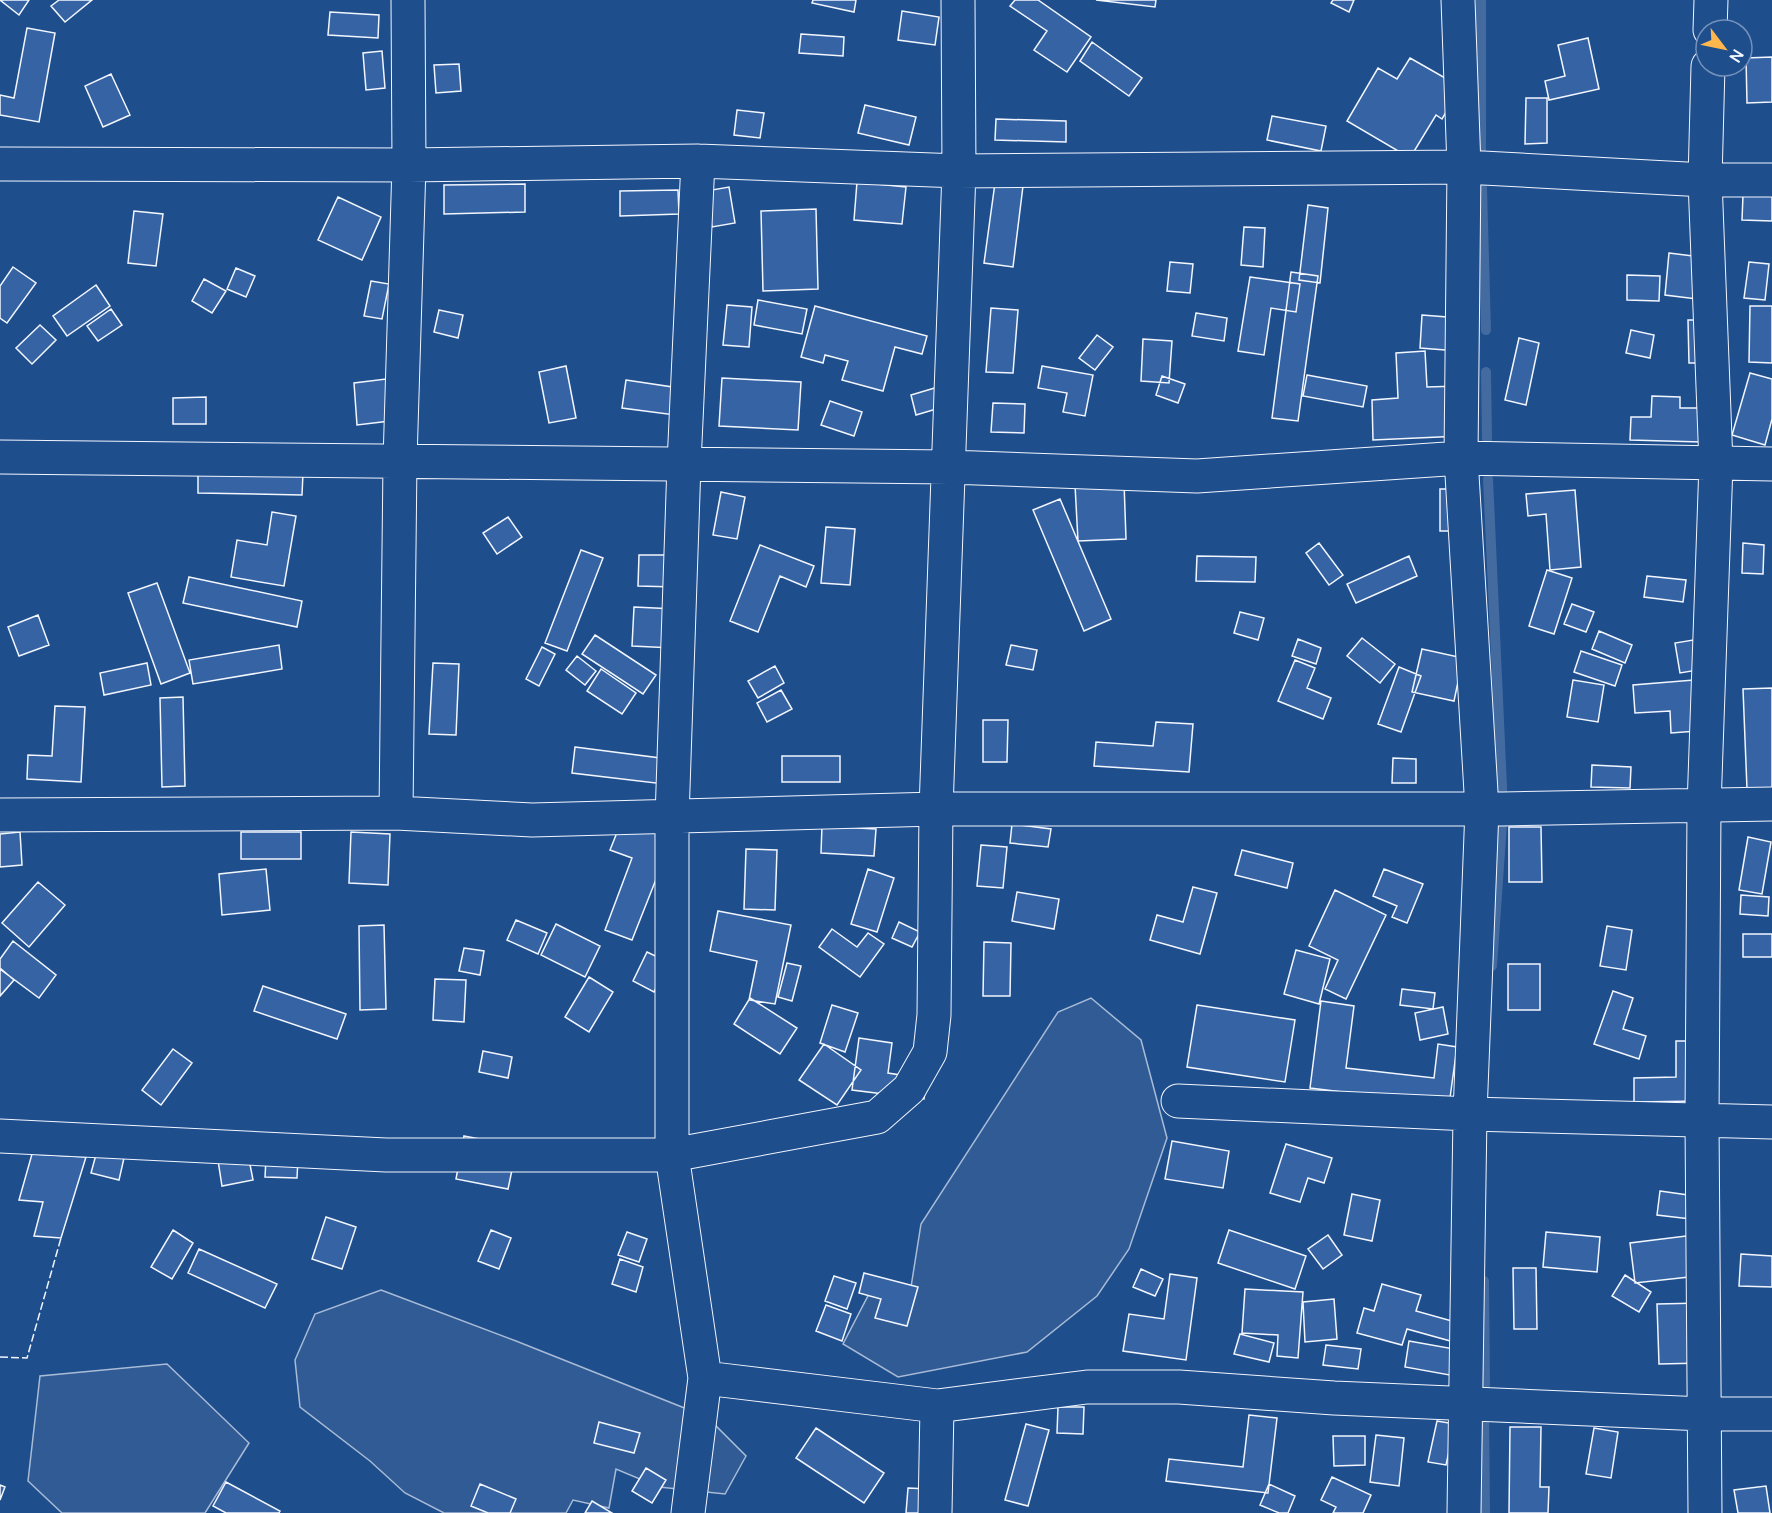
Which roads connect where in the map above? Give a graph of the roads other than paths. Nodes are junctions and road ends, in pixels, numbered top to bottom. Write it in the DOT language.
graph roads {
  1 [pos="408,0"];
  2 [pos="958,0"];
  3 [pos="1458,0"];
  4 [pos="1712,0"];
  5 [pos="1711,18"];
  6 [pos="1708,78"];
  7 [pos="698,161"];
  8 [pos="0,164"];
  9 [pos="409,165"];
  10 [pos="1464,167"];
  11 [pos="959,171"];
  12 [pos="1705,180"];
  13 [pos="1772,180"];
  14 [pos="0,457"];
  15 [pos="1461,458"];
  16 [pos="400,461"];
  17 [pos="684,464"];
  18 [pos="1716,464"];
  19 [pos="1772,464"];
  20 [pos="949,467"];
  21 [pos="1772,804"];
  22 [pos="1704,807"];
  23 [pos="936,809"];
  24 [pos="1482,809"];
  25 [pos="396,813"];
  26 [pos="0,815"];
  27 [pos="672,818"];
  28 [pos="1178,1101"];
  29 [pos="1470,1114"];
  30 [pos="1702,1121"];
  31 [pos="1772,1122"];
  32 [pos="0,1136"];
  33 [pos="672,1155"];
  34 [pos="705,1378"];
  35 [pos="1464,1402"];
  36 [pos="937,1406"];
  37 [pos="1704,1414"];
  38 [pos="1772,1414"];
  39 [pos="688,1513"];
  40 [pos="935,1513"];
  41 [pos="1464,1513"];
  42 [pos="1705,1513"];
  1 -- 9 [label="street"];
  2 -- 11 [label="street"];
  3 -- 10 [label="street"];
  4 -- 5 [label="street"];
  6 -- 12 [label="street"];
  7 -- 9 [label="street"];
  7 -- 11 [label="street"];
  7 -- 17 [label="street"];
  8 -- 9 [label="street"];
  9 -- 16 [label="street"];
  10 -- 11 [label="street"];
  10 -- 12 [label="street"];
  10 -- 15 [label="street"];
  11 -- 20 [label="street"];
  12 -- 13 [label="street"];
  12 -- 18 [label="street"];
  14 -- 16 [label="street"];
  15 -- 18 [label="street"];
  15 -- 20 [label="street"];
  15 -- 24 [label="street"];
  16 -- 17 [label="street"];
  16 -- 25 [label="street"];
  17 -- 20 [label="street"];
  17 -- 27 [label="street"];
  18 -- 19 [label="street"];
  18 -- 22 [label="street"];
  20 -- 23 [label="street"];
  21 -- 22 [label="street"];
  22 -- 24 [label="street"];
  22 -- 30 [label="street"];
  23 -- 24 [label="street"];
  23 -- 27 [label="street"];
  23 -- 33 [label="street"];
  24 -- 29 [label="street"];
  25 -- 26 [label="street"];
  25 -- 27 [label="street"];
  27 -- 33 [label="street"];
  28 -- 29 [label="street"];
  29 -- 30 [label="street"];
  29 -- 35 [label="street"];
  30 -- 31 [label="street"];
  30 -- 37 [label="street"];
  32 -- 33 [label="street"];
  33 -- 34 [label="street"];
  34 -- 36 [label="street"];
  34 -- 39 [label="street"];
  35 -- 36 [label="street"];
  35 -- 37 [label="street"];
  35 -- 41 [label="street"];
  36 -- 40 [label="street"];
  37 -- 38 [label="street"];
  37 -- 42 [label="street"];
}
